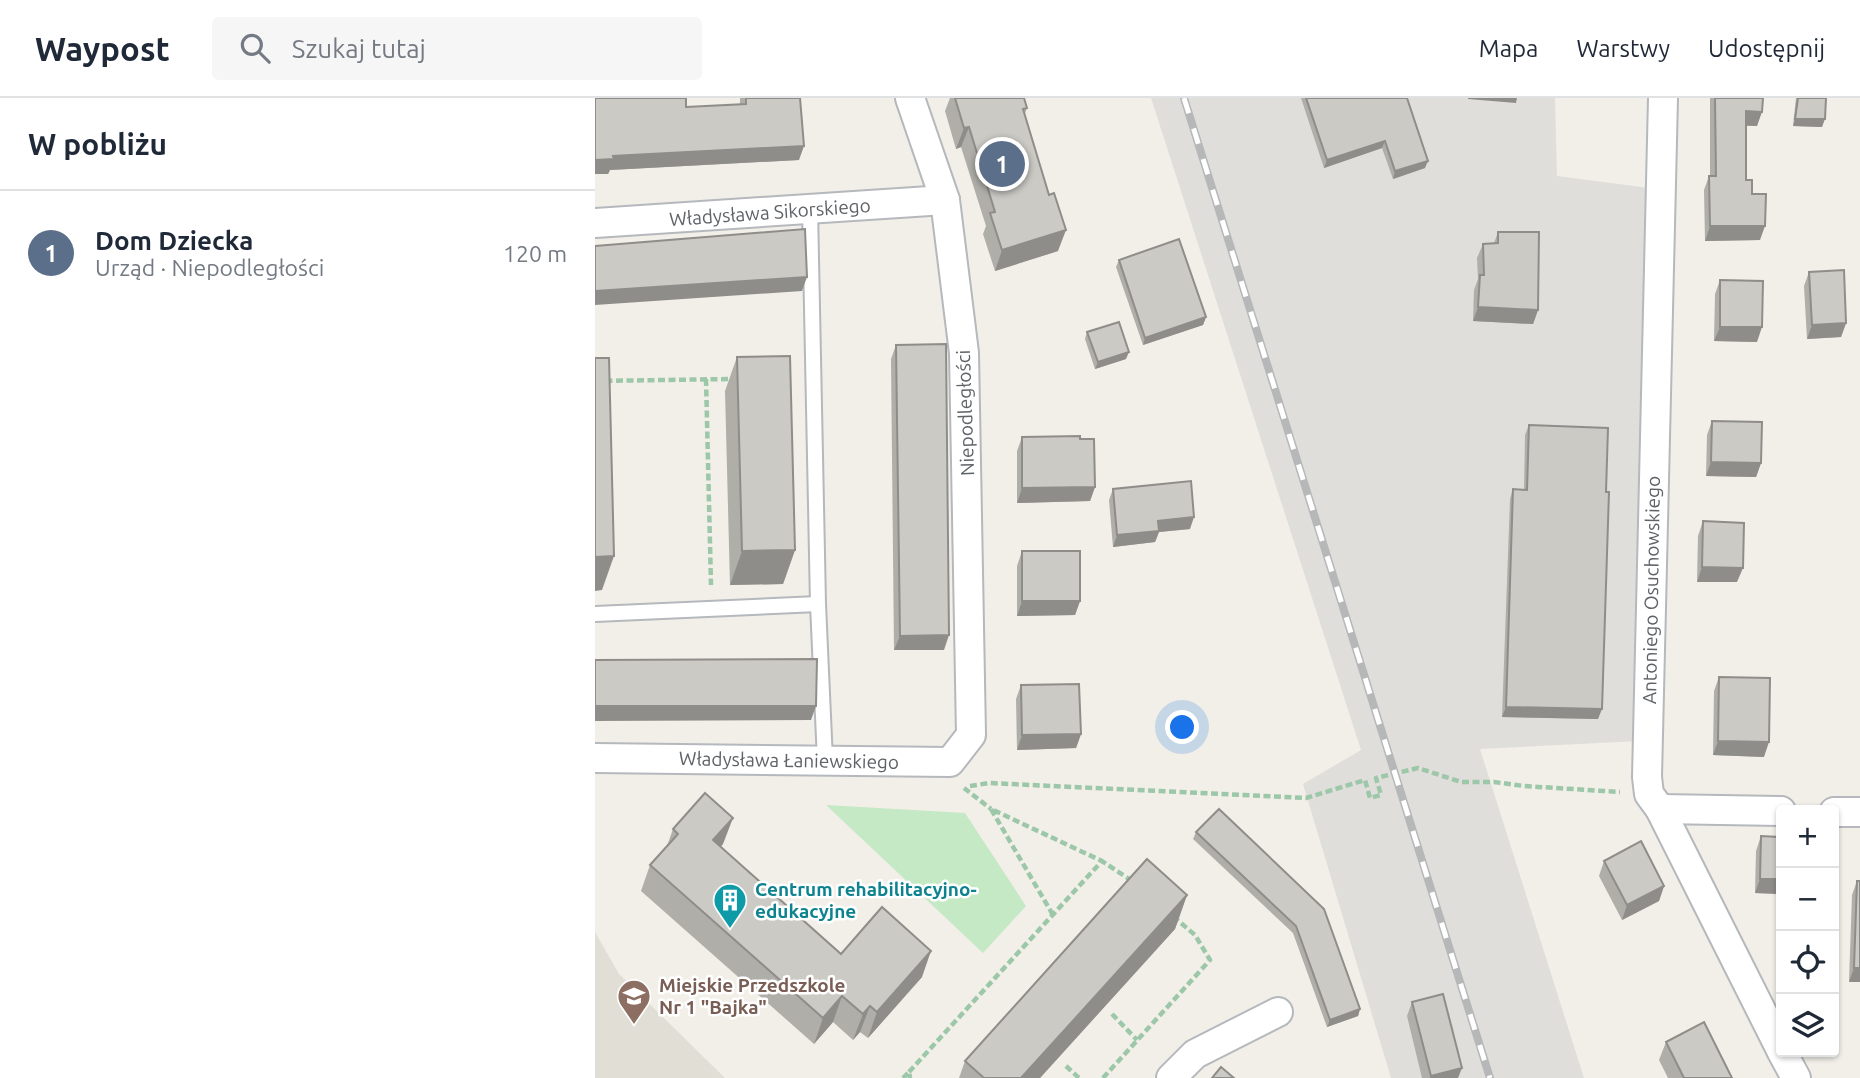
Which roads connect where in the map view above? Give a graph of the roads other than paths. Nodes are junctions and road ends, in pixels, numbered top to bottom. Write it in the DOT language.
graph roads {
  1 [pos="909,98"];
  2 [pos="1663,98"];
  3 [pos="945,200"];
  4 [pos="810,209"];
  5 [pos="595,223"];
  6 [pos="818,604"];
  7 [pos="595,614"];
  8 [pos="971,736"];
  9 [pos="595,758"];
  10 [pos="825,761"];
  11 [pos="1655,802"];
  12 [pos="1776,811"];
  13 [pos="1839,812"];
  14 [pos="1860,812"];
  15 [pos="1278,1012"];
  16 [pos="1776,1039"];
  17 [pos="1785,1057"];
  18 [pos="1171,1078"];
  19 [pos="1795,1078"];
  1 -- 3 [label="street, Niepodległości"];
  2 -- 11 [label="street, Antoniego Osuchowskiego"];
  3 -- 4 [label="street, Władysława Sikorskiego"];
  3 -- 8 [label="street, Niepodległości"];
  4 -- 5 [label="street, Władysława Sikorskiego"];
  4 -- 6 [label="lane"];
  6 -- 7 [label="lane"];
  6 -- 10 [label="lane"];
  8 -- 10 [label="street, Władysława Łaniewskiego"];
  9 -- 10 [label="street, Władysława Łaniewskiego"];
  11 -- 12 [label="street"];
  11 -- 16 [label="street, Antoniego Osuchowskiego"];
  13 -- 14 [label="street"];
  15 -- 18 [label="street"];
  17 -- 19 [label="street, Antoniego Osuchowskiego"];
}
